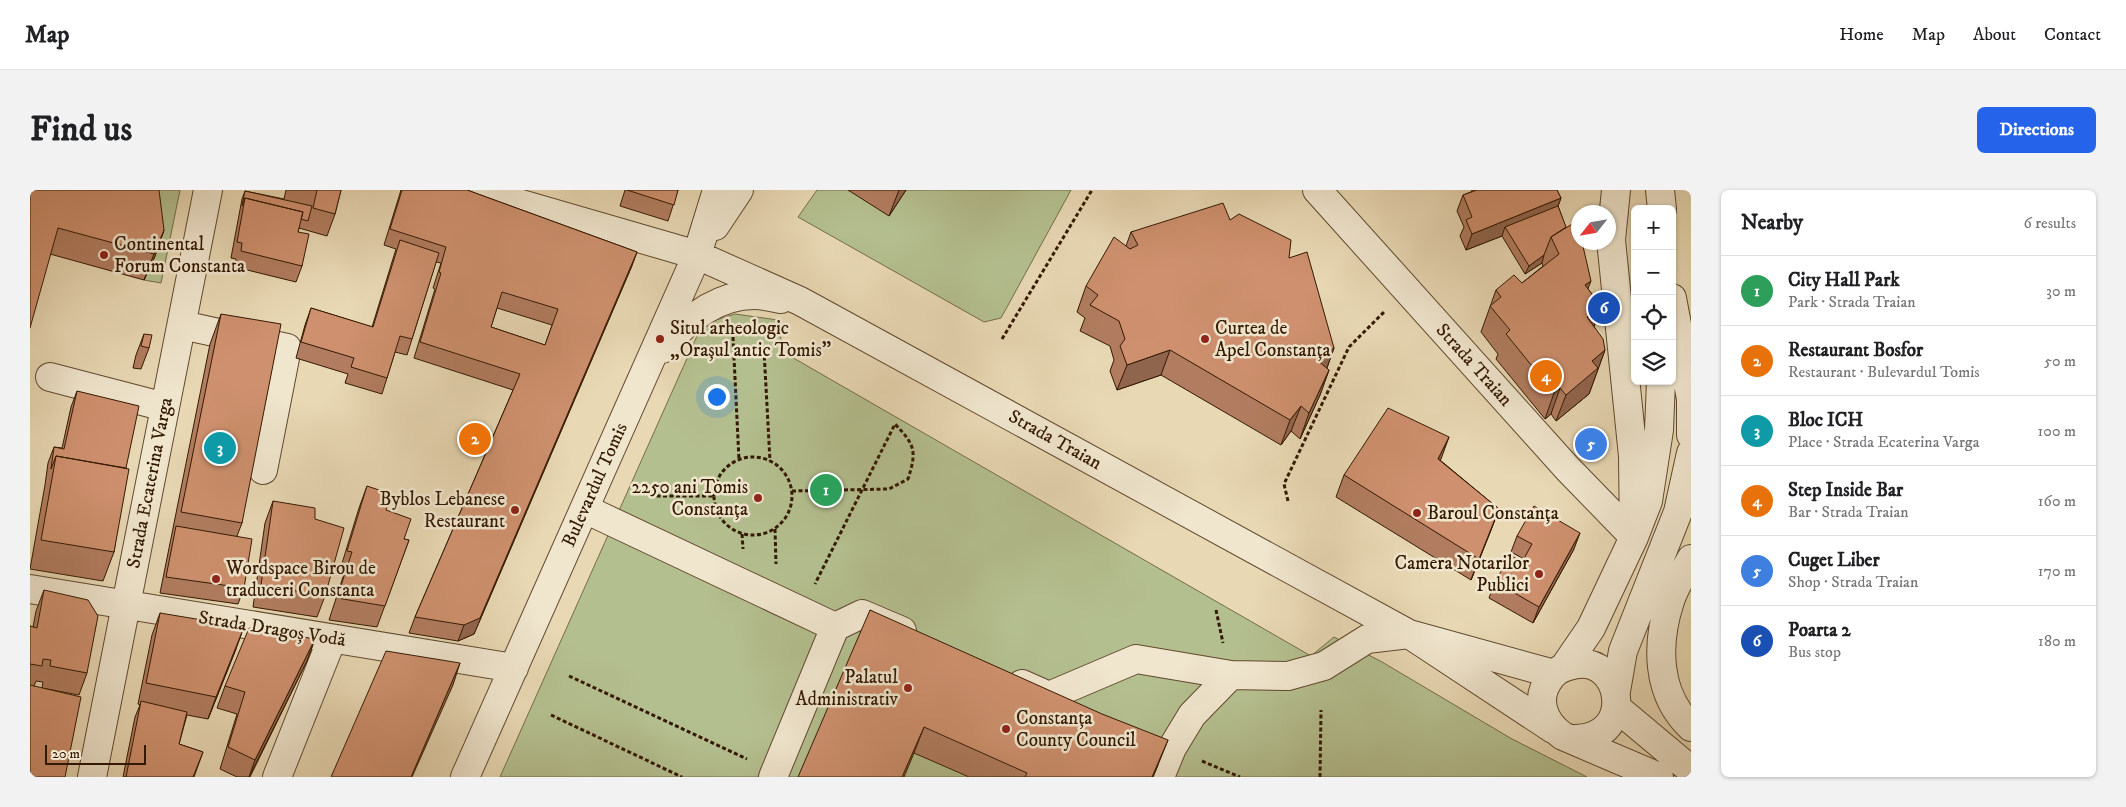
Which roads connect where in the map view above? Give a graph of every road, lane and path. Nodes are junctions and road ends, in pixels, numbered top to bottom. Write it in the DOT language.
graph roads {
  1 [pos="208,190"];
  2 [pos="473,190"];
  3 [pos="717,190"];
  4 [pos="739,190"];
  5 [pos="1092,190"];
  6 [pos="1316,190"];
  7 [pos="1604,190"];
  8 [pos="1616,190"];
  9 [pos="1605,205"];
  10 [pos="697,255"];
  11 [pos="1406,290"];
  12 [pos="800,302"];
  13 [pos="1676,319"];
  14 [pos="182,324"];
  15 [pos="733,337"];
  16 [pos="1002,339"];
  17 [pos="764,350"];
  18 [pos="647,366"];
  19 [pos="50,377"];
  20 [pos="1661,385"];
  21 [pos="165,407"];
  22 [pos="1691,435"];
  23 [pos="1691,453"];
  24 [pos="739,460"];
  25 [pos="770,461"];
  26 [pos="263,470"];
  27 [pos="862,490"];
  28 [pos="792,491"];
  29 [pos="650,496"];
  30 [pos="714,496"];
  31 [pos="1288,501"];
  32 [pos="585,509"];
  33 [pos="1634,538"];
  34 [pos="1691,559"];
  35 [pos="30,589"];
  36 [pos="126,605"];
  37 [pos="801,611"];
  38 [pos="835,627"];
  39 [pos="1409,634"];
  40 [pos="332,639"];
  41 [pos="925,641"];
  42 [pos="514,668"];
  43 [pos="1559,670"];
  44 [pos="996,673"];
  45 [pos="1230,675"];
  46 [pos="569,676"];
  47 [pos="1616,700"];
  48 [pos="1321,710"];
  49 [pos="551,715"];
  50 [pos="1691,727"];
  51 [pos="1564,734"];
  52 [pos="1196,758"];
  53 [pos="750,761"];
  54 [pos="1691,770"];
  55 [pos="92,777"];
  56 [pos="277,777"];
  57 [pos="465,777"];
  58 [pos="682,777"];
  59 [pos="773,777"];
  60 [pos="1160,777"];
  61 [pos="1240,777"];
  62 [pos="1320,777"];
  63 [pos="1659,777"];
  1 -- 14 [label="street, Strada Ecaterina Varga"];
  2 -- 10 [label="street, Strada Traian"];
  3 -- 10 [label="street, Bulevardul Tomis"];
  4 -- 10 [label="street"];
  5 -- 16 [label="path"];
  6 -- 11 [label="street, Strada Traian"];
  7 -- 9 [label="street"];
  8 -- 33 [label="street"];
  10 -- 12 [label="street, Strada Traian"];
  10 -- 18 [label="street, Bulevardul Tomis"];
  11 -- 31 [label="path"];
  11 -- 33 [label="street, Strada Traian"];
  12 -- 18 [label="street"];
  12 -- 39 [label="street, Strada Traian"];
  13 -- 22 [label="street"];
  14 -- 21 [label="street, Strada Ecaterina Varga"];
  14 -- 26 [label="street"];
  15 -- 24 [label="path"];
  17 -- 25 [label="path"];
  18 -- 32 [label="street, Bulevardul Tomis"];
  19 -- 21 [label="street"];
  20 -- 33 [label="street"];
  21 -- 36 [label="street, Strada Ecaterina Varga"];
  23 -- 47 [label="street"];
  24 -- 25 [label="path"];
  24 -- 30 [label="path"];
  25 -- 28 [label="path"];
  27 -- 27 [label="path"];
  27 -- 28 [label="path"];
  27 -- 37 [label="path"];
  28 -- 30 [label="path"];
  29 -- 30 [label="path"];
  32 -- 37 [label="street"];
  32 -- 42 [label="street, Bulevardul Tomis"];
  33 -- 43 [label="street"];
  34 -- 50 [label="street"];
  35 -- 36 [label="street, Strada Dragoș Vodă"];
  36 -- 40 [label="street, Strada Dragoș Vodă"];
  36 -- 55 [label="street, Strada Ecaterina Varga"];
  37 -- 38 [label="street"];
  38 -- 41 [label="street"];
  38 -- 59 [label="street"];
  39 -- 43 [label="street, Strada Traian"];
  39 -- 45 [label="street"];
  39 -- 51 [label="street, Strada Traian"];
  40 -- 42 [label="street, Strada Dragoș Vodă"];
  40 -- 56 [label="street"];
  42 -- 57 [label="street, Bulevardul Tomis"];
  43 -- 47 [label="street, Strada Traian"];
  43 -- 51 [label="street"];
  44 -- 45 [label="street"];
  45 -- 60 [label="street"];
  46 -- 53 [label="path"];
  47 -- 51 [label="street"];
  47 -- 54 [label="street, Strada Traian"];
  48 -- 62 [label="path"];
  49 -- 58 [label="path"];
  51 -- 63 [label="street, Strada Traian"];
  52 -- 61 [label="path"];
}
